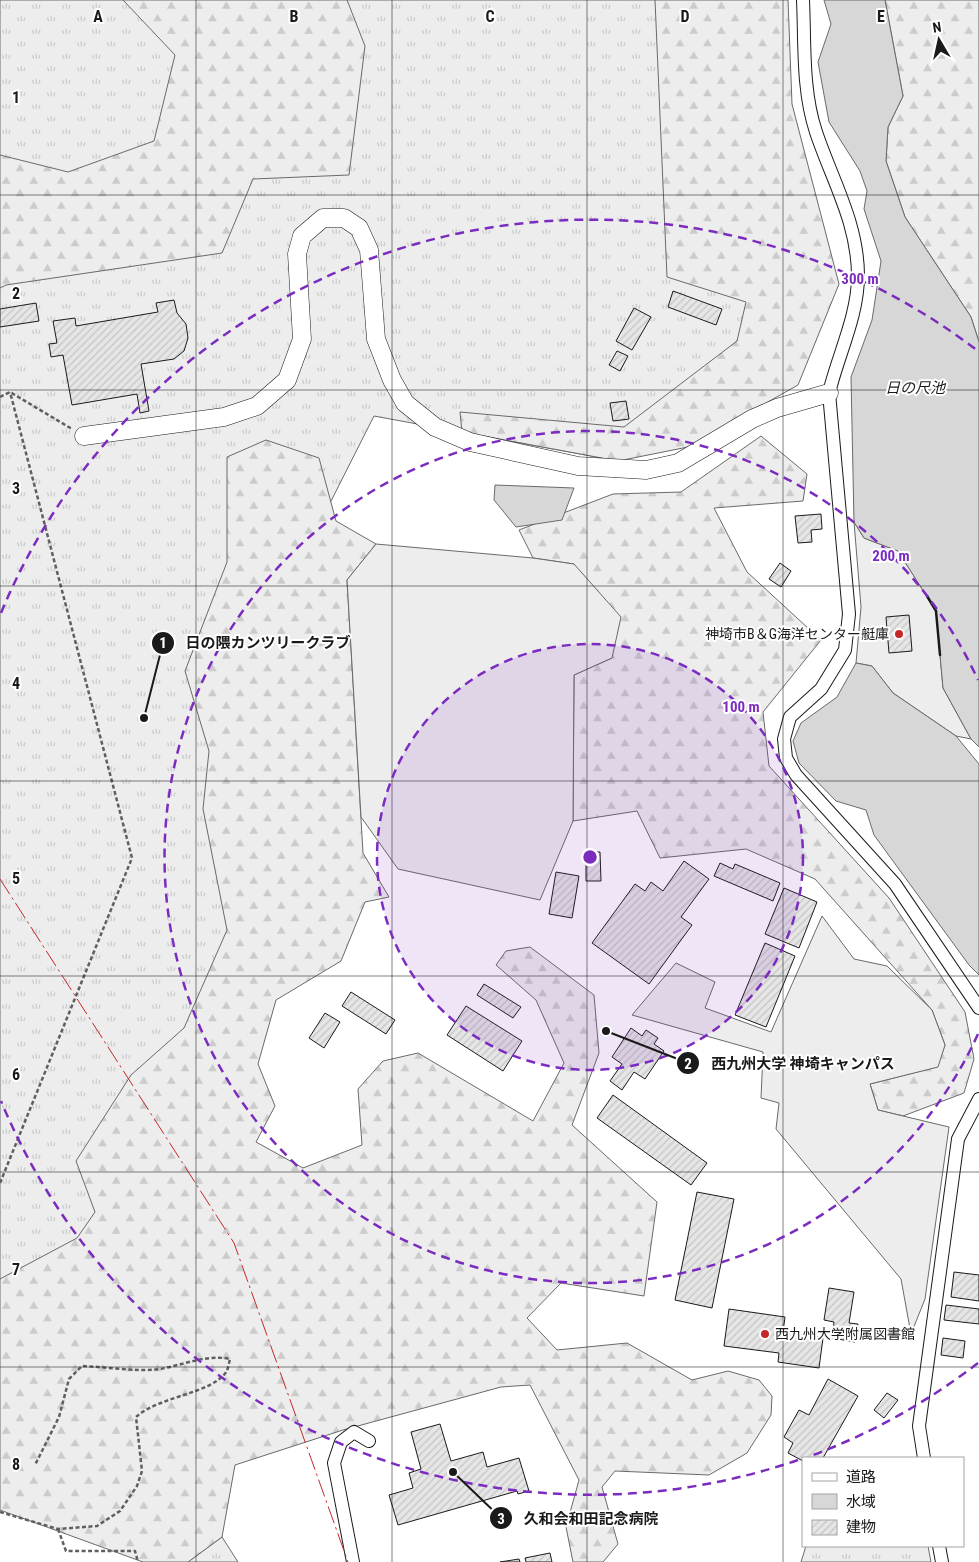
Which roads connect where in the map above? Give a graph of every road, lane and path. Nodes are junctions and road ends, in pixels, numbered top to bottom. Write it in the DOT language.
graph roads {
  1 [pos="803,0"];
  2 [pos="10,392"];
  3 [pos="829,394"];
  4 [pos="0,397"];
  5 [pos="84,436"];
  6 [pos="979,1008"];
  7 [pos="979,1100"];
  8 [pos="0,1183"];
  9 [pos="369,1440"];
  10 [pos="924,1457"];
  11 [pos="35,1465"];
  12 [pos="0,1512"];
  13 [pos="58,1529"];
  14 [pos="939,1547"];
  15 [pos="138,1562"];
  16 [pos="353,1562"];
  17 [pos="942,1562"];
  1 -- 3 [label="street"];
  2 -- 4 [label="path"];
  2 -- 5 [label="path"];
  2 -- 8 [label="path"];
  3 -- 5 [label="street"];
  3 -- 6 [label="street"];
  7 -- 10 [label="street"];
  9 -- 16 [label="street"];
  11 -- 13 [label="path"];
  12 -- 13 [label="path"];
  13 -- 15 [label="path"];
  14 -- 17 [label="street"];
}
